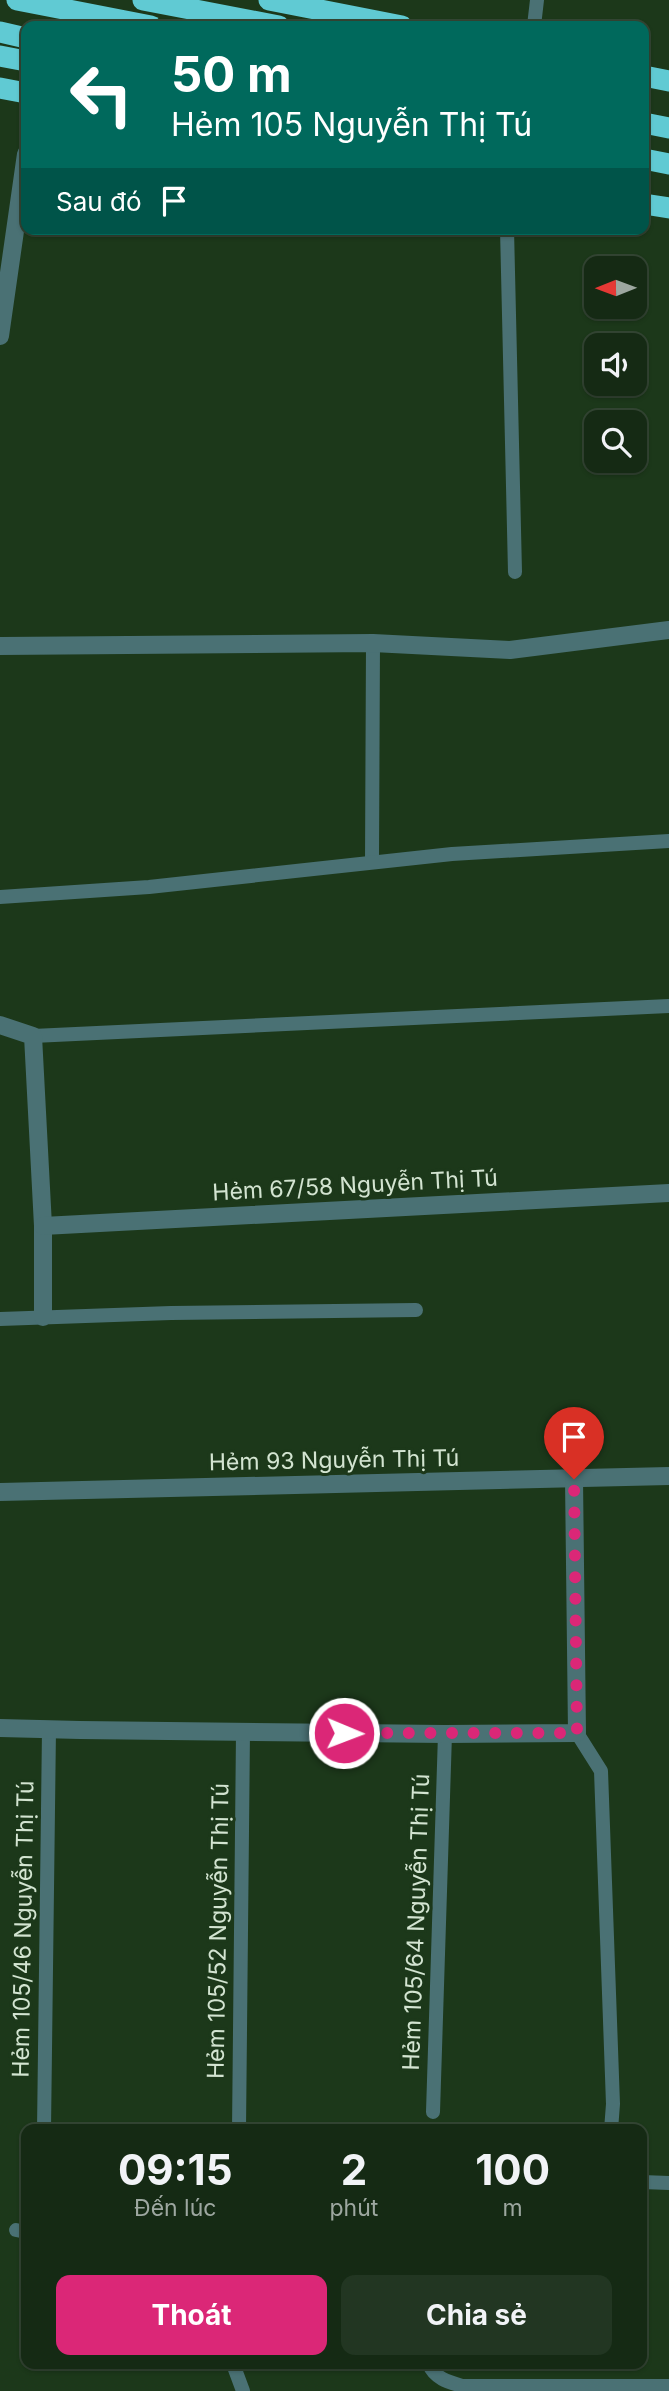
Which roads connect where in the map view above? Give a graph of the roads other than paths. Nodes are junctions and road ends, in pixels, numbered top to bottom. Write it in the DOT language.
graph roads {
  1 [pos="17,0"];
  2 [pos="144,0"];
  3 [pos="269,0"];
  4 [pos="537,0"];
  5 [pos="124,21"];
  6 [pos="253,21"];
  7 [pos="376,21"];
  8 [pos="535,21"];
  9 [pos="0,32"];
  10 [pos="21,36"];
  11 [pos="0,56"];
  12 [pos="21,60"];
  13 [pos="649,77"];
  14 [pos="669,81"];
  15 [pos="0,88"];
  16 [pos="21,92"];
  17 [pos="649,124"];
  18 [pos="669,128"];
  19 [pos="649,160"];
  20 [pos="669,164"];
  21 [pos="21,189"];
  22 [pos="649,205"];
  23 [pos="669,208"];
  24 [pos="507,235"];
  25 [pos="0,336"];
  26 [pos="515,572"];
  27 [pos="669,630"];
  28 [pos="373,643"];
  29 [pos="0,646"];
  30 [pos="669,841"];
  31 [pos="372,861"];
  32 [pos="0,897"];
  33 [pos="669,1006"];
  34 [pos="0,1025"];
  35 [pos="33,1036"];
  36 [pos="669,1193"];
  37 [pos="43,1226"];
  38 [pos="416,1310"];
  39 [pos="43,1317"];
  40 [pos="0,1319"];
  41 [pos="669,1476"];
  42 [pos="574,1479"];
  43 [pos="0,1492"];
  44 [pos="0,1727"];
  45 [pos="49,1729"];
  46 [pos="243,1732"];
  47 [pos="577,1733"];
  48 [pos="445,1734"];
  49 [pos="433,2112"];
  50 [pos="44,2124"];
  51 [pos="239,2124"];
  52 [pos="611,2124"];
  53 [pos="647,2182"];
  54 [pos="669,2183"];
  55 [pos="235,2369"];
  56 [pos="430,2369"];
  57 [pos="669,2386"];
  58 [pos="243,2391"];
  1 -- 5 [label="highway"];
  2 -- 6 [label="highway"];
  3 -- 7 [label="highway"];
  4 -- 8 [label="lane"];
  9 -- 10 [label="highway"];
  11 -- 12 [label="highway"];
  13 -- 14 [label="highway"];
  15 -- 16 [label="highway"];
  17 -- 18 [label="highway"];
  19 -- 20 [label="highway"];
  21 -- 25 [label="street"];
  22 -- 23 [label="highway"];
  24 -- 26 [label="lane"];
  27 -- 28 [label="street"];
  28 -- 29 [label="street"];
  28 -- 31 [label="lane"];
  30 -- 31 [label="lane"];
  31 -- 32 [label="lane"];
  33 -- 35 [label="lane"];
  34 -- 35 [label="street"];
  35 -- 37 [label="street"];
  36 -- 37 [label="street, Hẻm 67/58 Nguyễn Thị Tú"];
  37 -- 39 [label="street"];
  38 -- 39 [label="lane"];
  39 -- 40 [label="lane"];
  41 -- 42 [label="street, Hẻm 93 Nguyễn Thị Tú"];
  42 -- 43 [label="street, Hẻm 93 Nguyễn Thị Tú"];
  42 -- 47 [label="street"];
  44 -- 45 [label="street"];
  45 -- 46 [label="street"];
  45 -- 50 [label="lane, Hẻm 105/46 Nguyễn Thị Tú"];
  46 -- 48 [label="street"];
  46 -- 51 [label="lane, Hẻm 105/52 Nguyễn Thị Tú"];
  47 -- 48 [label="street"];
  47 -- 52 [label="lane"];
  48 -- 49 [label="lane, Hẻm 105/64 Nguyễn Thị Tú"];
  53 -- 54 [label="lane"];
  55 -- 58 [label="lane"];
  56 -- 57 [label="lane"];
}
